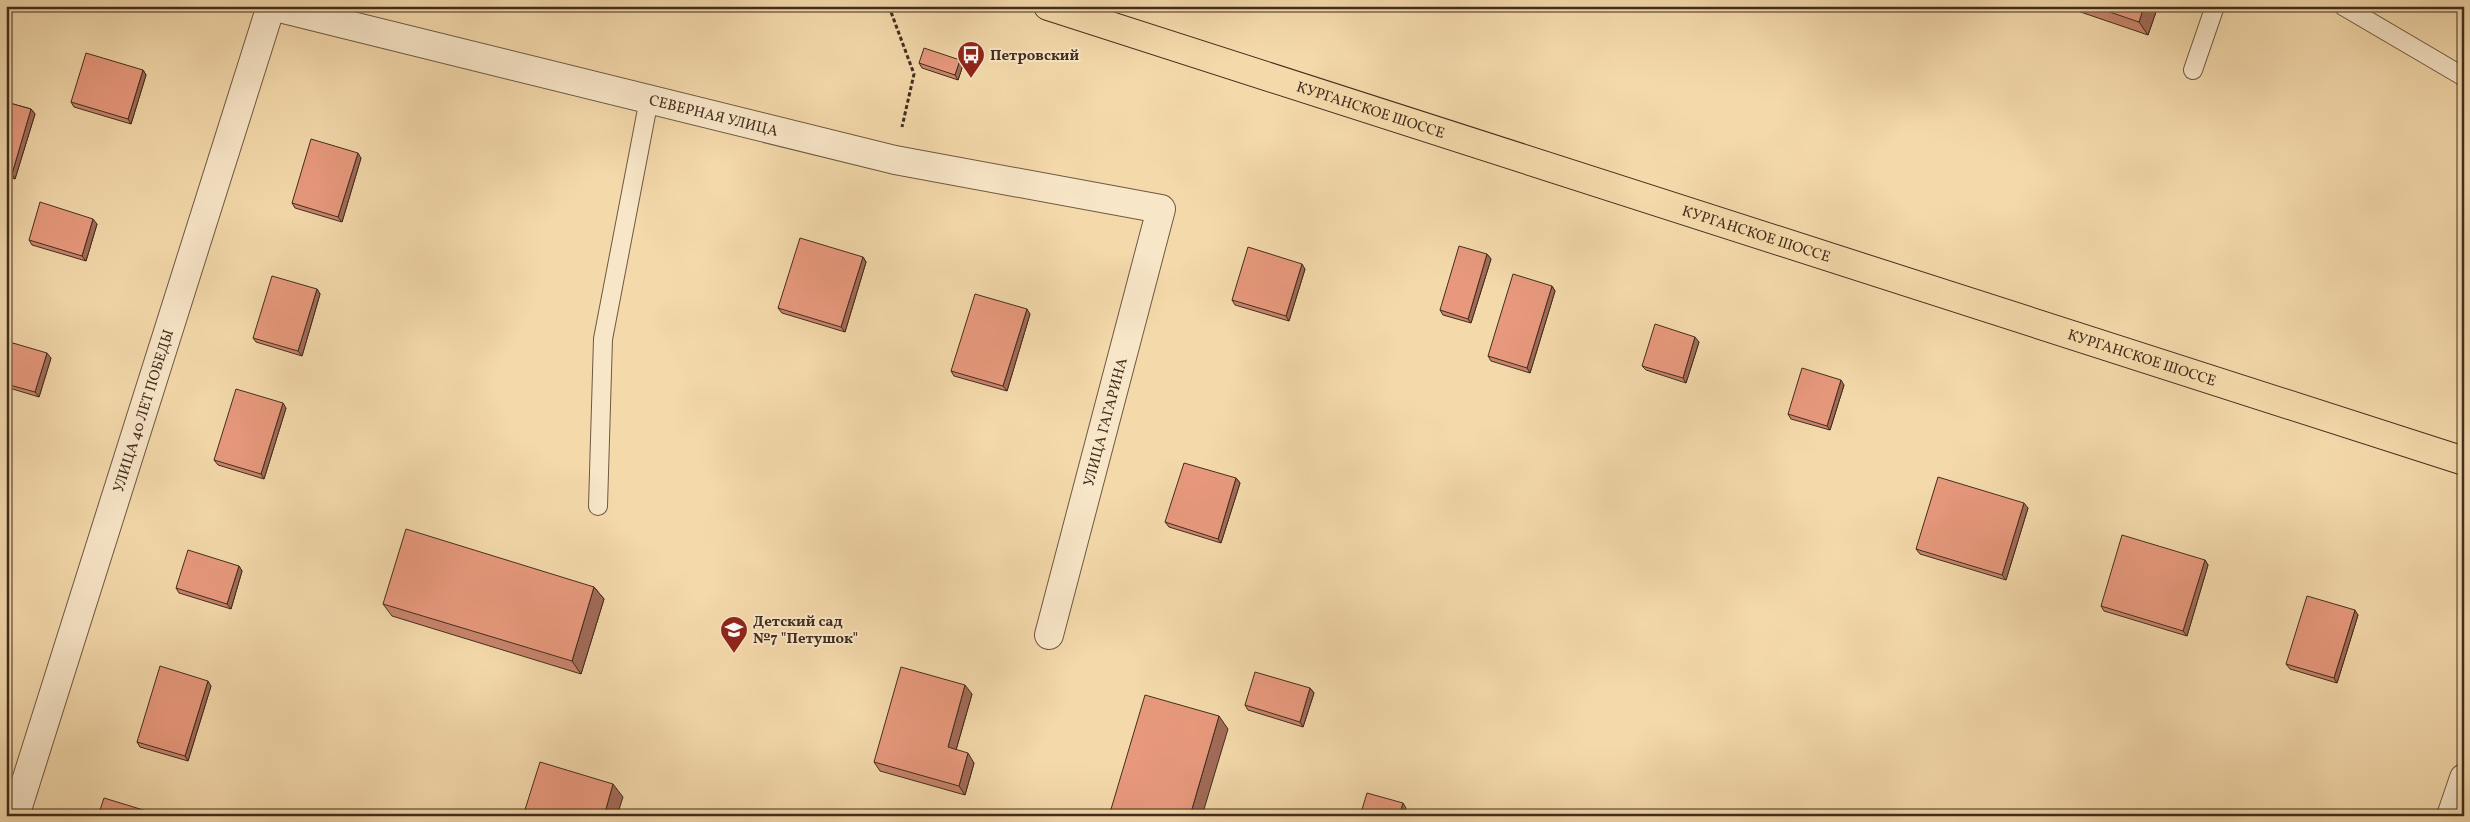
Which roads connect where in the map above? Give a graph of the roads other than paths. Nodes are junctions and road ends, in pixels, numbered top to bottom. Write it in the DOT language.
graph roads {
  1 [pos="271,6"];
  2 [pos="1048,6"];
  3 [pos="2215,6"];
  4 [pos="2343,6"];
  5 [pos="2192,70"];
  6 [pos="2464,77"];
  7 [pos="649,99"];
  8 [pos="1161,209"];
  9 [pos="2464,461"];
  10 [pos="598,506"];
  11 [pos="1049,635"];
  12 [pos="2464,778"];
  13 [pos="16,816"];
  14 [pos="2451,816"];
  1 -- 7 [label="street, СЕВЕРНАЯ УЛИЦА"];
  1 -- 13 [label="street, УЛИЦА 40 ЛЕТ ПОБЕДЫ"];
  2 -- 9 [label="main road, КУРГАНСКОЕ ШОССЕ"];
  3 -- 5 [label="lane"];
  4 -- 6 [label="lane"];
  7 -- 8 [label="street, СЕВЕРНАЯ УЛИЦА"];
  7 -- 10 [label="lane"];
  8 -- 11 [label="street, УЛИЦА ГАГАРИНА"];
  12 -- 14 [label="street"];
}
